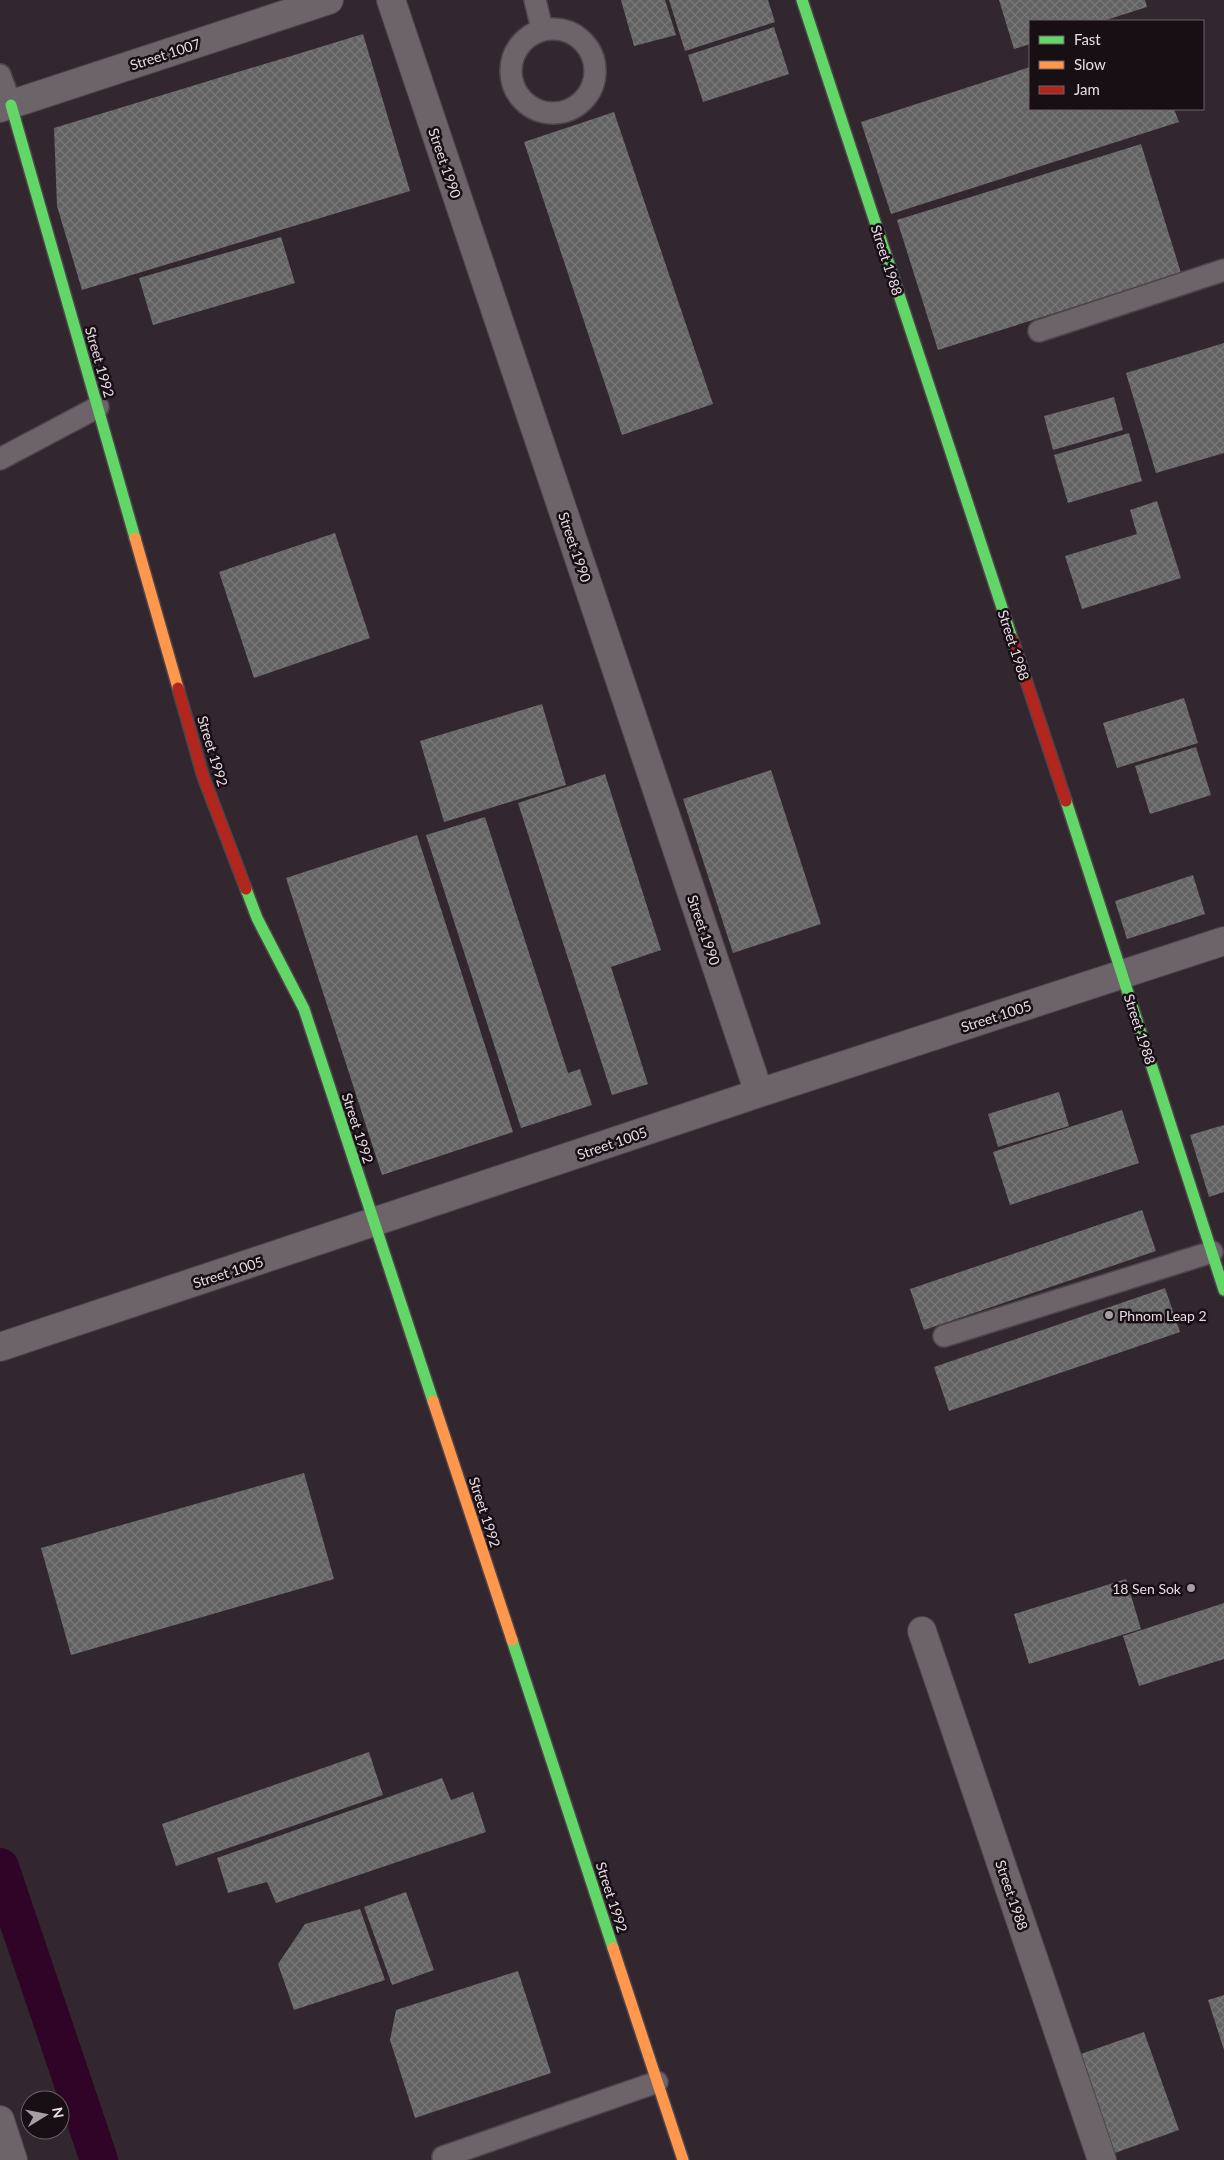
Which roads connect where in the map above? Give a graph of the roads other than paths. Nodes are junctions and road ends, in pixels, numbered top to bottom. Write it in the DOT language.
graph roads {
  1 [pos="329,0"];
  2 [pos="390,0"];
  3 [pos="535,0"];
  4 [pos="802,0"];
  5 [pos="542,29"];
  6 [pos="0,76"];
  7 [pos="5,107"];
  8 [pos="1224,270"];
  9 [pos="1039,331"];
  10 [pos="98,407"];
  11 [pos="0,459"];
  12 [pos="1224,941"];
  13 [pos="1123,974"];
  14 [pos="759,1093"];
  15 [pos="374,1223"];
  16 [pos="1212,1252"];
  17 [pos="1224,1290"];
  18 [pos="944,1336"];
  19 [pos="0,1347"];
  20 [pos="922,1631"];
  21 [pos="657,2082"];
  22 [pos="0,2120"];
  23 [pos="443,2158"];
  24 [pos="12,2160"];
  25 [pos="683,2160"];
  26 [pos="1102,2160"];
  1 -- 7 [label="street, Street 1007"];
  2 -- 14 [label="street, Street 1990"];
  3 -- 5 [label="lane"];
  4 -- 13 [label="street, Street 1988"];
  6 -- 7 [label="lane"];
  7 -- 10 [label="street, Street 1992"];
  8 -- 9 [label="lane"];
  10 -- 11 [label="lane"];
  10 -- 15 [label="street, Street 1992"];
  12 -- 13 [label="street, Street 1005"];
  13 -- 14 [label="street, Street 1005"];
  13 -- 16 [label="street, Street 1988"];
  14 -- 15 [label="street, Street 1005"];
  15 -- 19 [label="street, Street 1005"];
  15 -- 21 [label="street, Street 1992"];
  16 -- 17 [label="street, Street 1988"];
  16 -- 18 [label="lane"];
  20 -- 26 [label="street, Street 1988"];
  21 -- 23 [label="lane"];
  21 -- 25 [label="street, Street 1992"];
  22 -- 24 [label="street"];
}
